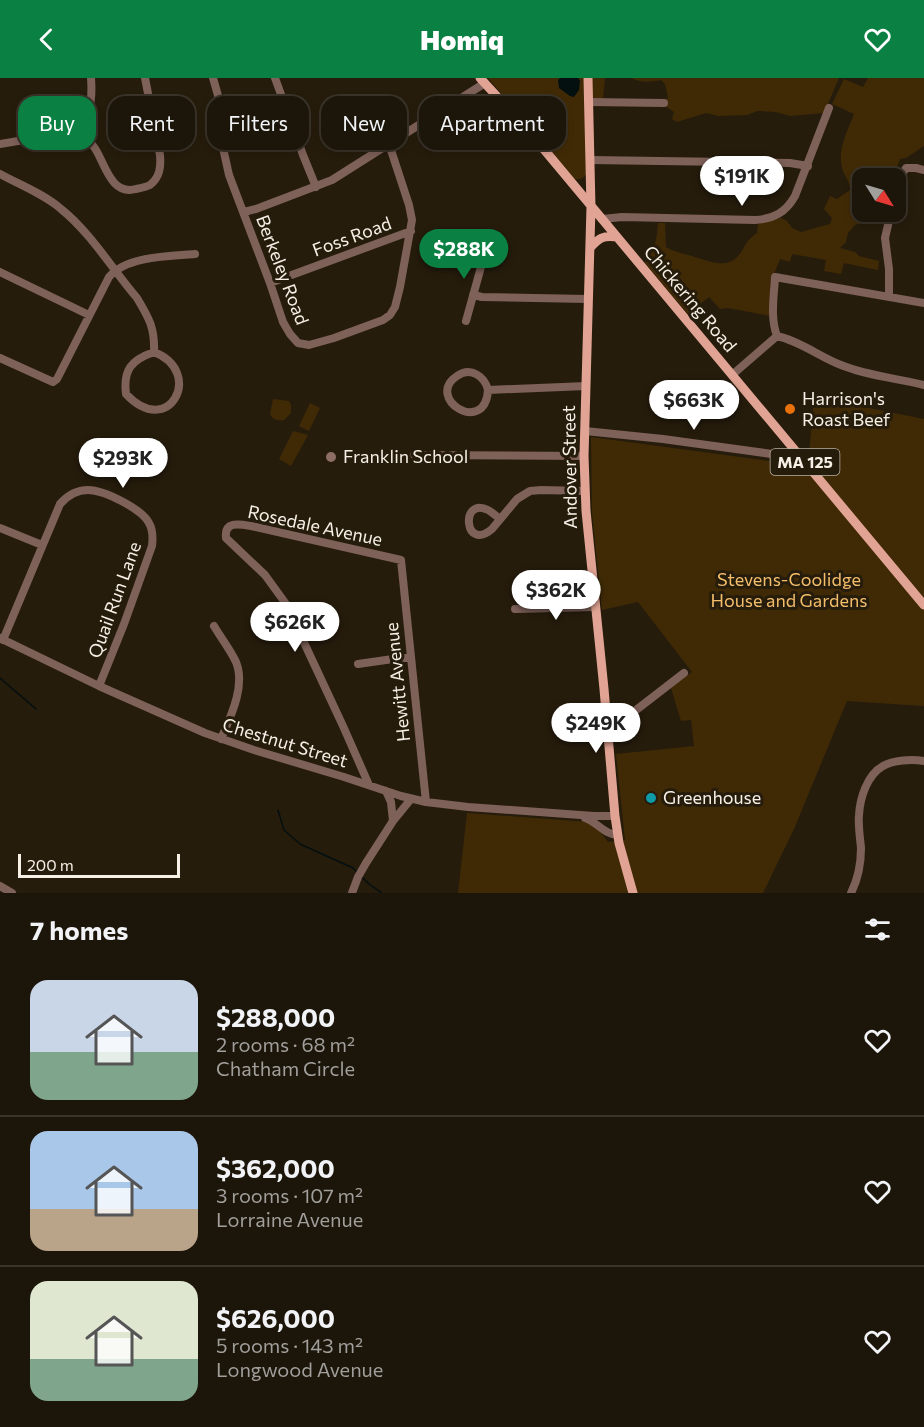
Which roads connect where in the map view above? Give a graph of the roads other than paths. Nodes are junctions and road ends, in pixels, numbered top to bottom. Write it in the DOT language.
graph roads {
  1 [pos="91,78"];
  2 [pos="145,78"];
  3 [pos="213,78"];
  4 [pos="275,78"];
  5 [pos="588,78"];
  6 [pos="482,80"];
  7 [pos="92,96"];
  8 [pos="589,102"];
  9 [pos="664,103"];
  10 [pos="829,108"];
  11 [pos="407,132"];
  12 [pos="18,141"];
  13 [pos="0,144"];
  14 [pos="96,150"];
  15 [pos="380,150"];
  16 [pos="392,150"];
  17 [pos="590,160"];
  18 [pos="808,166"];
  19 [pos="906,168"];
  20 [pos="924,170"];
  21 [pos="590,173"];
  22 [pos="0,174"];
  23 [pos="571,183"];
  24 [pos="316,187"];
  25 [pos="591,207"];
  26 [pos="244,212"];
  27 [pos="602,219"];
  28 [pos="889,222"];
  29 [pos="411,231"];
  30 [pos="617,237"];
  31 [pos="590,248"];
  32 [pos="489,250"];
  33 [pos="195,254"];
  34 [pos="114,271"];
  35 [pos="0,272"];
  36 [pos="270,283"];
  37 [pos="473,295"];
  38 [pos="889,297"];
  39 [pos="588,299"];
  40 [pos="924,303"];
  41 [pos="89,315"];
  42 [pos="466,321"];
  43 [pos="777,336"];
  44 [pos="154,352"];
  45 [pos="0,358"];
  46 [pos="732,375"];
  47 [pos="924,385"];
  48 [pos="586,386"];
  49 [pos="488,390"];
  50 [pos="585,431"];
  51 [pos="414,455"];
  52 [pos="584,456"];
  53 [pos="801,458"];
  54 [pos="584,491"];
  55 [pos="500,519"];
  56 [pos="0,528"];
  57 [pos="42,545"];
  58 [pos="401,560"];
  59 [pos="924,605"];
  60 [pos="596,607"];
  61 [pos="515,609"];
  62 [pos="214,626"];
  63 [pos="2,639"];
  64 [pos="411,658"];
  65 [pos="358,664"];
  66 [pos="684,673"];
  67 [pos="99,686"];
  68 [pos="606,713"];
  69 [pos="628,716"];
  70 [pos="608,730"];
  71 [pos="221,740"];
  72 [pos="924,761"];
  73 [pos="369,785"];
  74 [pos="386,791"];
  75 [pos="411,799"];
  76 [pos="426,802"];
  77 [pos="578,815"];
  78 [pos="615,816"];
  79 [pos="393,821"];
  80 [pos="618,835"];
  81 [pos="0,886"];
  82 [pos="12,893"];
  83 [pos="352,893"];
  84 [pos="633,893"];
  85 [pos="851,893"];
  1 -- 7 [label="street"];
  2 -- 14 [label="street"];
  3 -- 26 [label="street, Berkeley Road"];
  4 -- 24 [label="street"];
  5 -- 8 [label="main road, Andover Street"];
  6 -- 11 [label="street"];
  6 -- 23 [label="main road, MA 125"];
  8 -- 9 [label="street"];
  8 -- 17 [label="main road, Andover Street"];
  10 -- 18 [label="street"];
  12 -- 13 [label="street"];
  15 -- 24 [label="street"];
  16 -- 29 [label="street, Berkeley Road"];
  17 -- 18 [label="street"];
  17 -- 21 [label="main road, Andover Street"];
  18 -- 27 [label="street"];
  19 -- 20 [label="street"];
  21 -- 23 [label="main road"];
  21 -- 25 [label="main road, Andover Street"];
  22 -- 34 [label="street"];
  23 -- 25 [label="main road, MA 125"];
  24 -- 26 [label="street"];
  25 -- 27 [label="main road, Chickering Road / MA 125"];
  25 -- 31 [label="main road, Andover Street"];
  26 -- 36 [label="street, Berkeley Road"];
  27 -- 30 [label="main road, Chickering Road / MA 125"];
  28 -- 38 [label="street"];
  29 -- 36 [label="street, Foss Road"];
  29 -- 36 [label="street, Berkeley Road"];
  30 -- 31 [label="main road"];
  30 -- 46 [label="main road, Chickering Road / MA 125"];
  31 -- 39 [label="main road, Andover Street"];
  32 -- 37 [label="street"];
  33 -- 34 [label="street"];
  34 -- 41 [label="street"];
  34 -- 44 [label="street"];
  35 -- 41 [label="street"];
  37 -- 39 [label="street"];
  37 -- 42 [label="street"];
  38 -- 40 [label="street"];
  38 -- 43 [label="street"];
  39 -- 48 [label="main road, Andover Street"];
  41 -- 45 [label="street"];
  43 -- 46 [label="street"];
  43 -- 47 [label="street"];
  44 -- 44 [label="street"];
  46 -- 53 [label="main road, Chickering Road / MA 125"];
  48 -- 49 [label="street"];
  48 -- 50 [label="main road, Andover Street"];
  49 -- 49 [label="street"];
  50 -- 52 [label="main road, Andover Street"];
  50 -- 53 [label="street"];
  51 -- 52 [label="street"];
  52 -- 54 [label="main road, Andover Street"];
  53 -- 59 [label="main road, Chickering Road / MA 125"];
  54 -- 55 [label="street"];
  54 -- 60 [label="main road, Andover Street"];
  56 -- 57 [label="street"];
  57 -- 63 [label="street, Quail Run Lane"];
  57 -- 67 [label="street, Quail Run Lane"];
  58 -- 64 [label="street, Hewitt Avenue"];
  58 -- 73 [label="street, Rosedale Avenue"];
  60 -- 61 [label="street"];
  60 -- 68 [label="main road, Andover Street"];
  62 -- 71 [label="street"];
  63 -- 67 [label="street, Chestnut Street"];
  64 -- 65 [label="street"];
  64 -- 76 [label="street, Hewitt Avenue"];
  66 -- 69 [label="street"];
  67 -- 71 [label="street, Chestnut Street"];
  68 -- 69 [label="street"];
  68 -- 70 [label="main road, Andover Street"];
  69 -- 70 [label="street"];
  70 -- 78 [label="main road, Andover Street"];
  71 -- 73 [label="street, Chestnut Street"];
  72 -- 85 [label="street"];
  73 -- 74 [label="street, Chestnut Street"];
  74 -- 75 [label="street, Chestnut Street"];
  74 -- 79 [label="street"];
  75 -- 76 [label="street, Chestnut Street"];
  75 -- 79 [label="street"];
  76 -- 77 [label="street, Chestnut Street"];
  77 -- 78 [label="street, Chestnut Street"];
  77 -- 80 [label="street, Chestnut Street"];
  78 -- 80 [label="main road, Andover Street"];
  79 -- 83 [label="street"];
  80 -- 84 [label="main road, Andover Street"];
  81 -- 82 [label="street"];
}
